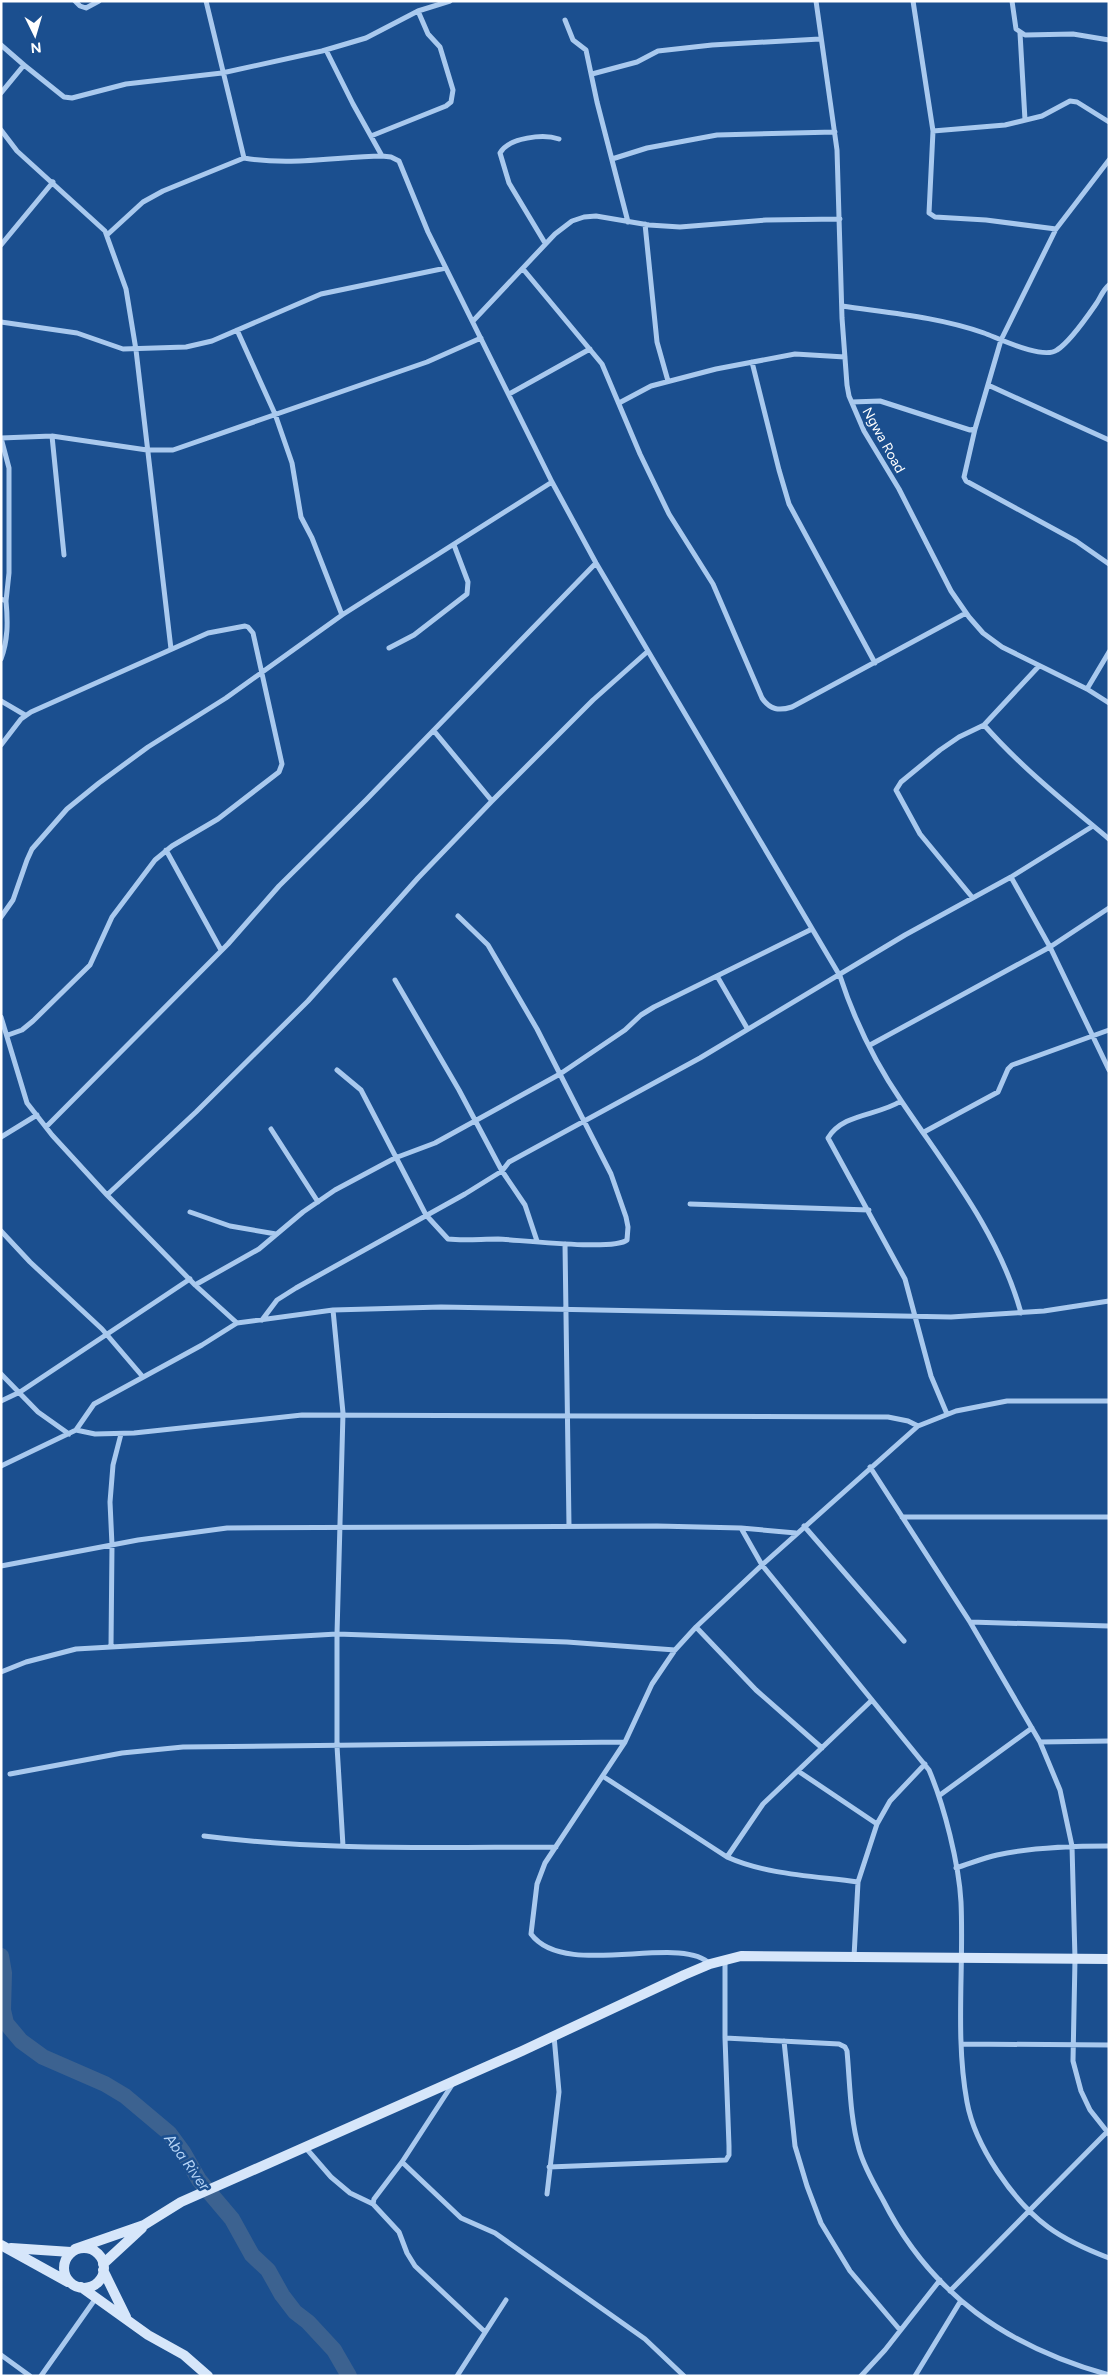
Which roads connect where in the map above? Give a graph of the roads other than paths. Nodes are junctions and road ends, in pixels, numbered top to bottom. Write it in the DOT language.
graph roads {
  1 [pos="76,1"];
  2 [pos="98,1"];
  3 [pos="206,1"];
  4 [pos="450,1"];
  5 [pos="816,1"];
  6 [pos="913,1"];
  7 [pos="1012,1"];
  8 [pos="418,11"];
  9 [pos="565,20"];
  10 [pos="1020,33"];
  11 [pos="820,39"];
  12 [pos="1109,40"];
  13 [pos="1,45"];
  14 [pos="326,50"];
  15 [pos="24,65"];
  16 [pos="222,72"];
  17 [pos="592,74"];
  18 [pos="1,93"];
  19 [pos="1025,120"];
  20 [pos="1108,120"];
  21 [pos="1,130"];
  22 [pos="933,131"];
  23 [pos="836,132"];
  24 [pos="371,136"];
  25 [pos="560,139"];
  26 [pos="382,156"];
  27 [pos="244,158"];
  28 [pos="612,159"];
  29 [pos="1109,160"];
  30 [pos="53,182"];
  31 [pos="840,218"];
  32 [pos="628,222"];
  33 [pos="645,224"];
  34 [pos="1056,229"];
  35 [pos="107,235"];
  36 [pos="545,244"];
  37 [pos="1,245"];
  38 [pos="446,268"];
  39 [pos="523,269"];
  40 [pos="1109,285"];
  41 [pos="842,306"];
  42 [pos="473,321"];
  43 [pos="1,322"];
  44 [pos="237,330"];
  45 [pos="481,338"];
  46 [pos="1001,340"];
  47 [pos="590,349"];
  48 [pos="136,350"];
  49 [pos="845,356"];
  50 [pos="752,362"];
  51 [pos="668,381"];
  52 [pos="988,384"];
  53 [pos="509,394"];
  54 [pos="852,402"];
  55 [pos="619,403"];
  56 [pos="275,414"];
  57 [pos="975,429"];
  58 [pos="52,436"];
  59 [pos="1,438"];
  60 [pos="1109,440"];
  61 [pos="147,450"];
  62 [pos="552,482"];
  63 [pos="454,545"];
  64 [pos="64,555"];
  65 [pos="596,563"];
  66 [pos="1109,564"];
  67 [pos="4,600"];
  68 [pos="966,613"];
  69 [pos="342,616"];
  70 [pos="389,648"];
  71 [pos="170,649"];
  72 [pos="647,652"];
  73 [pos="1109,652"];
  74 [pos="1,659"];
  75 [pos="875,663"];
  76 [pos="1039,666"];
  77 [pos="262,672"];
  78 [pos="1087,689"];
  79 [pos="1,701"];
  80 [pos="1109,703"];
  81 [pos="25,715"];
  82 [pos="984,725"];
  83 [pos="434,731"];
  84 [pos="1,745"];
  85 [pos="492,801"];
  86 [pos="1093,826"];
  87 [pos="1109,840"];
  88 [pos="166,850"];
  89 [pos="1012,877"];
  90 [pos="972,897"];
  91 [pos="1109,908"];
  92 [pos="458,916"];
  93 [pos="1,917"];
  94 [pos="812,929"];
  95 [pos="1050,947"];
  96 [pos="221,950"];
  97 [pos="717,976"];
  98 [pos="840,976"];
  99 [pos="395,980"];
  100 [pos="1,1017"];
  101 [pos="747,1028"];
  102 [pos="1109,1030"];
  103 [pos="8,1035"];
  104 [pos="1093,1037"];
  105 [pos="870,1045"];
  106 [pos="337,1070"];
  107 [pos="1109,1070"];
  108 [pos="560,1074"];
  109 [pos="901,1101"];
  110 [pos="37,1115"];
  111 [pos="583,1120"];
  112 [pos="476,1121"];
  113 [pos="46,1127"];
  114 [pos="271,1129"];
  115 [pos="924,1132"];
  116 [pos="1,1137"];
  117 [pos="395,1158"];
  118 [pos="502,1171"];
  119 [pos="107,1196"];
  120 [pos="318,1202"];
  121 [pos="690,1204"];
  122 [pos="869,1210"];
  123 [pos="190,1212"];
  124 [pos="426,1215"];
  125 [pos="1,1231"];
  126 [pos="276,1234"];
  127 [pos="537,1241"];
  128 [pos="565,1244"];
  129 [pos="190,1279"];
  130 [pos="196,1285"];
  131 [pos="1109,1300"];
  132 [pos="565,1309"];
  133 [pos="333,1310"];
  134 [pos="1020,1313"];
  135 [pos="915,1317"];
  136 [pos="261,1320"];
  137 [pos="237,1323"];
  138 [pos="107,1335"];
  139 [pos="1,1374"];
  140 [pos="143,1376"];
  141 [pos="20,1392"];
  142 [pos="1,1401"];
  143 [pos="1109,1401"];
  144 [pos="343,1414"];
  145 [pos="947,1414"];
  146 [pos="569,1417"];
  147 [pos="918,1426"];
  148 [pos="76,1430"];
  149 [pos="69,1434"];
  150 [pos="121,1434"];
  151 [pos="1,1466"];
  152 [pos="870,1467"];
  153 [pos="902,1517"];
  154 [pos="1109,1517"];
  155 [pos="340,1526"];
  156 [pos="569,1526"];
  157 [pos="804,1526"];
  158 [pos="741,1528"];
  159 [pos="796,1533"];
  160 [pos="112,1545"];
  161 [pos="762,1564"];
  162 [pos="1,1566"];
  163 [pos="970,1622"];
  164 [pos="1109,1626"];
  165 [pos="696,1627"];
  166 [pos="337,1634"];
  167 [pos="904,1641"];
  168 [pos="111,1646"];
  169 [pos="675,1650"];
  170 [pos="1,1672"];
  171 [pos="872,1700"];
  172 [pos="1032,1728"];
  173 [pos="1109,1741"];
  174 [pos="625,1742"];
  175 [pos="1040,1742"];
  176 [pos="337,1746"];
  177 [pos="822,1748"];
  178 [pos="925,1764"];
  179 [pos="798,1771"];
  180 [pos="10,1774"];
  181 [pos="604,1777"];
  182 [pos="940,1795"];
  183 [pos="877,1824"];
  184 [pos="204,1836"];
  185 [pos="343,1846"];
  186 [pos="1072,1846"];
  187 [pos="1109,1846"];
  188 [pos="556,1847"];
  189 [pos="727,1857"];
  190 [pos="956,1868"];
  191 [pos="858,1882"];
  192 [pos="854,1957"];
  193 [pos="961,1958"];
  194 [pos="725,1959"];
  195 [pos="1075,1959"];
  196 [pos="1109,1959"];
  197 [pos="710,1964"];
  198 [pos="554,2035"];
  199 [pos="725,2038"];
  200 [pos="784,2041"];
  201 [pos="962,2044"];
  202 [pos="1074,2044"];
  203 [pos="1109,2045"];
  204 [pos="455,2080"];
  205 [pos="1108,2133"];
  206 [pos="305,2147"];
  207 [pos="402,2162"];
  208 [pos="549,2167"];
  209 [pos="547,2194"];
  210 [pos="373,2204"];
  211 [pos="1030,2209"];
  212 [pos="144,2225"];
  213 [pos="4,2246"];
  214 [pos="73,2251"];
  215 [pos="1109,2258"];
  216 [pos="103,2267"];
  217 [pos="940,2280"];
  218 [pos="77,2285"];
  219 [pos="950,2291"];
  220 [pos="96,2298"];
  221 [pos="506,2300"];
  222 [pos="960,2302"];
  223 [pos="126,2318"];
  224 [pos="900,2330"];
  225 [pos="484,2331"];
  226 [pos="1,2355"];
  227 [pos="1109,2375"];
  228 [pos="30,2376"];
  229 [pos="41,2376"];
  230 [pos="208,2376"];
  231 [pos="457,2376"];
  232 [pos="684,2376"];
  233 [pos="861,2376"];
  234 [pos="915,2376"];
  1 -- 2 [label="street"];
  3 -- 16 [label="street"];
  4 -- 8 [label="street"];
  5 -- 11 [label="street, Ngwa Road"];
  6 -- 22 [label="street"];
  7 -- 10 [label="street"];
  8 -- 14 [label="street"];
  8 -- 24 [label="street"];
  9 -- 17 [label="street"];
  10 -- 12 [label="street"];
  10 -- 19 [label="street"];
  11 -- 17 [label="street"];
  11 -- 23 [label="street, Ngwa Road"];
  13 -- 15 [label="street"];
  14 -- 16 [label="street"];
  14 -- 24 [label="street"];
  15 -- 16 [label="street"];
  15 -- 18 [label="street"];
  16 -- 27 [label="street"];
  17 -- 28 [label="street"];
  19 -- 20 [label="street"];
  19 -- 22 [label="street"];
  21 -- 30 [label="street"];
  22 -- 34 [label="street"];
  23 -- 28 [label="street"];
  23 -- 31 [label="street, Ngwa Road"];
  24 -- 26 [label="street"];
  25 -- 36 [label="street"];
  26 -- 27 [label="street"];
  26 -- 38 [label="street"];
  27 -- 35 [label="street"];
  28 -- 32 [label="street"];
  29 -- 34 [label="street"];
  30 -- 35 [label="street"];
  30 -- 37 [label="street"];
  31 -- 33 [label="street"];
  31 -- 41 [label="street, Ngwa Road"];
  32 -- 33 [label="street"];
  32 -- 36 [label="street"];
  33 -- 51 [label="street"];
  34 -- 46 [label="street"];
  35 -- 48 [label="street"];
  36 -- 39 [label="street"];
  38 -- 42 [label="street"];
  38 -- 44 [label="street"];
  39 -- 42 [label="street"];
  39 -- 47 [label="street"];
  40 -- 46 [label="street"];
  41 -- 46 [label="street"];
  41 -- 49 [label="street, Ngwa Road"];
  42 -- 45 [label="street"];
  43 -- 48 [label="street"];
  44 -- 48 [label="street"];
  44 -- 56 [label="street"];
  45 -- 53 [label="street"];
  45 -- 56 [label="street"];
  46 -- 52 [label="street"];
  47 -- 53 [label="street"];
  47 -- 55 [label="street"];
  48 -- 61 [label="street"];
  49 -- 50 [label="street"];
  49 -- 54 [label="street, Ngwa Road"];
  50 -- 51 [label="street"];
  50 -- 75 [label="street"];
  51 -- 55 [label="street"];
  52 -- 57 [label="street"];
  52 -- 60 [label="street"];
  53 -- 62 [label="street"];
  54 -- 57 [label="street"];
  54 -- 68 [label="street, Ngwa Road"];
  55 -- 75 [label="street"];
  56 -- 61 [label="street"];
  56 -- 69 [label="street"];
  57 -- 66 [label="street"];
  58 -- 59 [label="street"];
  58 -- 61 [label="street"];
  58 -- 64 [label="street"];
  59 -- 67 [label="street"];
  61 -- 71 [label="street"];
  62 -- 63 [label="street"];
  62 -- 65 [label="street"];
  63 -- 69 [label="street"];
  63 -- 70 [label="street"];
  65 -- 72 [label="street"];
  65 -- 83 [label="street"];
  67 -- 74 [label="street"];
  68 -- 75 [label="street"];
  68 -- 76 [label="street, Ngwa Road"];
  69 -- 77 [label="street"];
  71 -- 77 [label="street"];
  71 -- 81 [label="street"];
  72 -- 85 [label="street"];
  72 -- 94 [label="street"];
  73 -- 78 [label="street"];
  76 -- 78 [label="street, Ngwa Road"];
  76 -- 82 [label="street"];
  77 -- 88 [label="street"];
  77 -- 93 [label="street"];
  78 -- 80 [label="street, Ngwa Road"];
  79 -- 81 [label="street"];
  81 -- 84 [label="street"];
  82 -- 86 [label="street"];
  82 -- 90 [label="street"];
  83 -- 85 [label="street"];
  83 -- 96 [label="street"];
  85 -- 119 [label="street"];
  86 -- 87 [label="street"];
  86 -- 89 [label="street"];
  88 -- 96 [label="street"];
  88 -- 103 [label="street"];
  89 -- 90 [label="street"];
  89 -- 95 [label="street"];
  90 -- 98 [label="street"];
  91 -- 95 [label="street"];
  92 -- 108 [label="street"];
  94 -- 97 [label="street"];
  94 -- 98 [label="street"];
  95 -- 104 [label="street"];
  95 -- 105 [label="street"];
  96 -- 113 [label="street"];
  97 -- 101 [label="street"];
  97 -- 108 [label="street"];
  98 -- 101 [label="street"];
  98 -- 105 [label="street"];
  99 -- 112 [label="street"];
  100 -- 103 [label="street"];
  101 -- 111 [label="street"];
  102 -- 104 [label="street"];
  103 -- 110 [label="street"];
  104 -- 107 [label="street"];
  104 -- 115 [label="street"];
  105 -- 109 [label="street"];
  106 -- 117 [label="street"];
  108 -- 111 [label="street"];
  108 -- 112 [label="street"];
  109 -- 115 [label="street"];
  109 -- 122 [label="street"];
  110 -- 113 [label="street"];
  110 -- 116 [label="street"];
  111 -- 118 [label="street"];
  111 -- 128 [label="street"];
  112 -- 117 [label="street"];
  112 -- 118 [label="street"];
  113 -- 119 [label="street"];
  114 -- 120 [label="street"];
  115 -- 134 [label="street"];
  117 -- 120 [label="street"];
  117 -- 124 [label="street"];
  118 -- 124 [label="street"];
  118 -- 127 [label="street"];
  119 -- 129 [label="street"];
  120 -- 126 [label="street"];
  121 -- 122 [label="street"];
  122 -- 135 [label="street"];
  123 -- 126 [label="street"];
  124 -- 127 [label="street"];
  124 -- 136 [label="street"];
  125 -- 138 [label="street"];
  126 -- 130 [label="street"];
  127 -- 128 [label="street"];
  128 -- 132 [label="street"];
  129 -- 130 [label="street"];
  129 -- 138 [label="street"];
  130 -- 137 [label="street"];
  131 -- 134 [label="street"];
  132 -- 133 [label="street"];
  132 -- 135 [label="street"];
  132 -- 146 [label="street"];
  133 -- 136 [label="street"];
  133 -- 144 [label="street"];
  134 -- 135 [label="street"];
  135 -- 145 [label="street"];
  136 -- 137 [label="street"];
  137 -- 140 [label="street"];
  138 -- 140 [label="street"];
  138 -- 141 [label="street"];
  139 -- 141 [label="street"];
  140 -- 148 [label="street"];
  141 -- 142 [label="street"];
  141 -- 149 [label="street"];
  143 -- 145 [label="street"];
  144 -- 146 [label="street"];
  144 -- 150 [label="street"];
  144 -- 155 [label="street"];
  145 -- 147 [label="street"];
  146 -- 147 [label="street"];
  146 -- 156 [label="street"];
  147 -- 152 [label="street"];
  148 -- 149 [label="street"];
  148 -- 150 [label="street"];
  149 -- 151 [label="street"];
  150 -- 160 [label="street"];
  152 -- 153 [label="street"];
  152 -- 157 [label="street"];
  153 -- 154 [label="street"];
  153 -- 163 [label="street"];
  155 -- 156 [label="street"];
  155 -- 160 [label="street"];
  155 -- 166 [label="street"];
  156 -- 158 [label="street"];
  157 -- 159 [label="street"];
  157 -- 167 [label="street"];
  158 -- 159 [label="street"];
  158 -- 161 [label="street"];
  159 -- 161 [label="street"];
  160 -- 162 [label="street"];
  160 -- 168 [label="street"];
  161 -- 165 [label="street"];
  161 -- 171 [label="street"];
  163 -- 164 [label="street"];
  163 -- 172 [label="street"];
  165 -- 169 [label="street"];
  165 -- 177 [label="street"];
  166 -- 168 [label="street"];
  166 -- 169 [label="street"];
  166 -- 176 [label="street"];
  168 -- 170 [label="street"];
  169 -- 174 [label="street"];
  171 -- 177 [label="street"];
  171 -- 178 [label="street"];
  172 -- 175 [label="street"];
  172 -- 182 [label="street"];
  173 -- 175 [label="street"];
  174 -- 176 [label="street"];
  174 -- 181 [label="street"];
  175 -- 186 [label="street"];
  176 -- 180 [label="street"];
  176 -- 185 [label="street"];
  177 -- 179 [label="street"];
  178 -- 182 [label="street"];
  178 -- 183 [label="street"];
  179 -- 183 [label="street"];
  179 -- 189 [label="street"];
  181 -- 188 [label="street"];
  181 -- 189 [label="street"];
  182 -- 190 [label="street"];
  183 -- 191 [label="street"];
  184 -- 185 [label="street"];
  185 -- 188 [label="street"];
  186 -- 187 [label="street"];
  186 -- 190 [label="street"];
  186 -- 195 [label="street"];
  188 -- 197 [label="street"];
  189 -- 191 [label="street"];
  190 -- 193 [label="street"];
  191 -- 192 [label="street"];
  192 -- 193 [label="street"];
  192 -- 194 [label="street"];
  193 -- 195 [label="street"];
  193 -- 201 [label="street"];
  194 -- 197 [label="street"];
  194 -- 199 [label="street"];
  195 -- 196 [label="street"];
  195 -- 202 [label="street"];
  197 -- 198 [label="street"];
  198 -- 204 [label="street"];
  198 -- 208 [label="street"];
  199 -- 200 [label="street"];
  199 -- 208 [label="street"];
  200 -- 217 [label="street"];
  200 -- 224 [label="street"];
  201 -- 202 [label="street"];
  201 -- 211 [label="street"];
  202 -- 203 [label="street"];
  202 -- 205 [label="street"];
  204 -- 206 [label="street"];
  204 -- 207 [label="street"];
  205 -- 211 [label="street"];
  206 -- 210 [label="street"];
  206 -- 212 [label="street"];
  207 -- 210 [label="street"];
  207 -- 232 [label="street"];
  208 -- 209 [label="street"];
  210 -- 225 [label="street"];
  211 -- 215 [label="street"];
  211 -- 219 [label="street"];
  212 -- 214 [label="street"];
  212 -- 216 [label="street"];
  213 -- 214 [label="street"];
  213 -- 218 [label="street"];
  214 -- 216 [label="street"];
  214 -- 218 [label="street"];
  216 -- 218 [label="street"];
  216 -- 223 [label="street"];
  217 -- 219 [label="street"];
  217 -- 224 [label="street"];
  218 -- 220 [label="street"];
  219 -- 222 [label="street"];
  220 -- 223 [label="street"];
  220 -- 229 [label="street"];
  221 -- 225 [label="street"];
  222 -- 227 [label="street"];
  222 -- 234 [label="street"];
  223 -- 230 [label="street"];
  224 -- 233 [label="street"];
  225 -- 231 [label="street"];
  226 -- 228 [label="street"];
}
